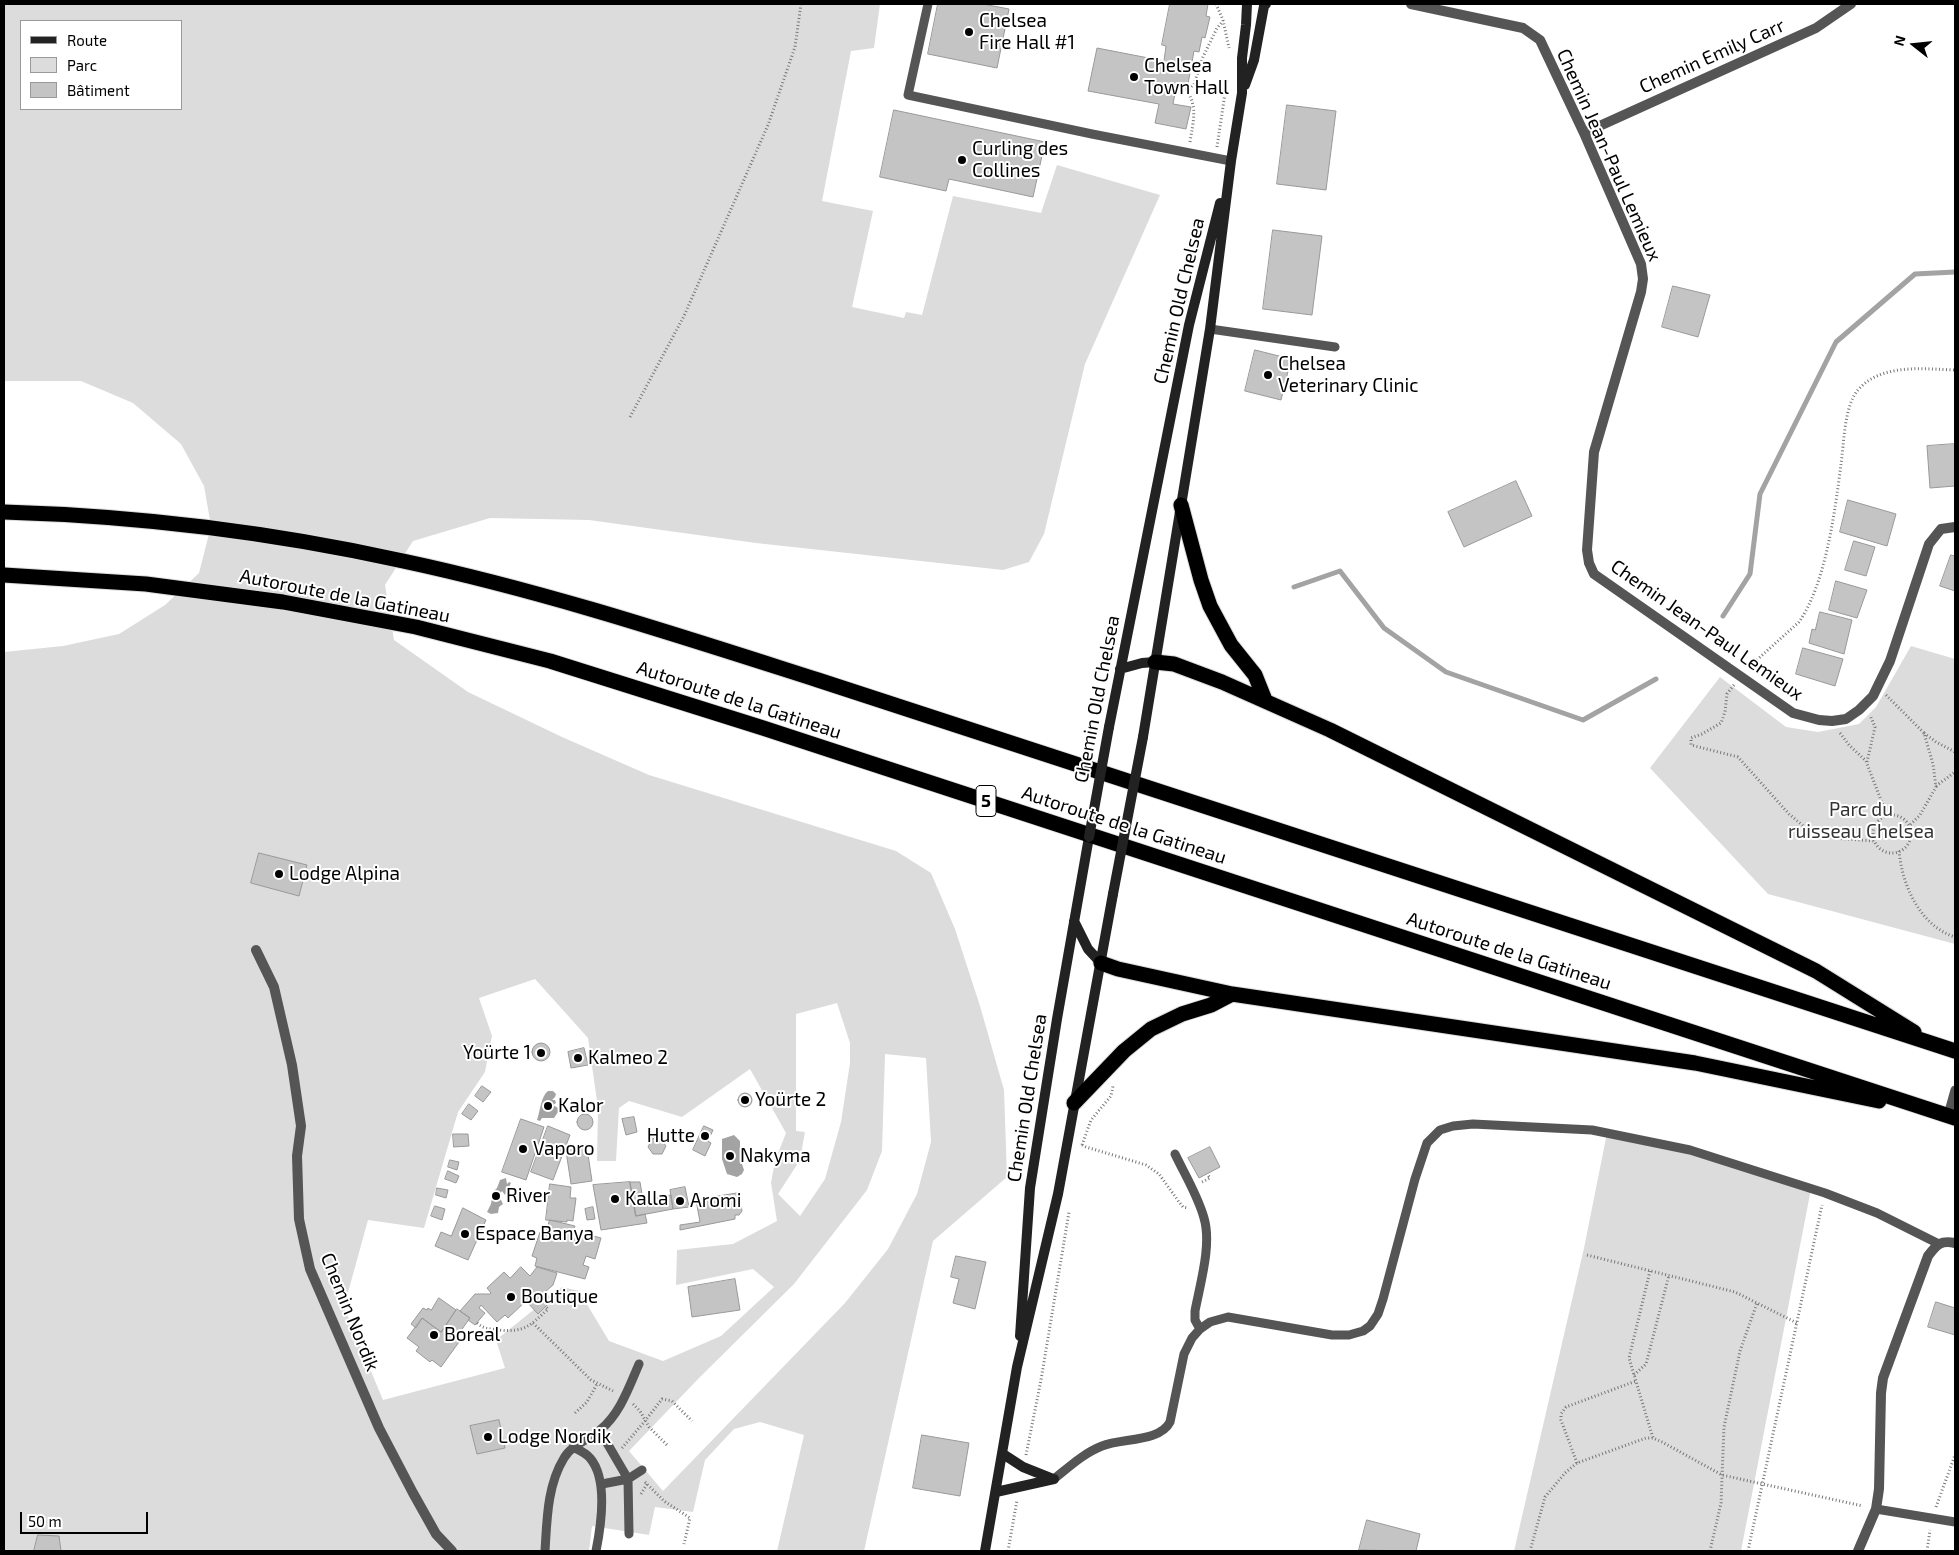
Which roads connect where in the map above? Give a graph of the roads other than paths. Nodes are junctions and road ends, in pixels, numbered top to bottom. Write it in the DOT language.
graph roads {
  1 [pos="928,4"];
  2 [pos="1247,4"];
  3 [pos="1266,4"];
  4 [pos="1411,4"];
  5 [pos="1851,4"];
  6 [pos="1242,93"];
  7 [pos="1584,134"];
  8 [pos="1231,161"];
  9 [pos="1210,328"];
  10 [pos="1335,347"];
  11 [pos="1181,505"];
  12 [pos="4,512"];
  13 [pos="1955,527"];
  14 [pos="4,575"];
  15 [pos="1155,662"];
  16 [pos="1120,670"];
  17 [pos="1265,700"];
  18 [pos="1074,921"];
  19 [pos="256,950"];
  20 [pos="1101,963"];
  21 [pos="1232,994"];
  22 [pos="1934,1044"];
  23 [pos="1955,1051"];
  24 [pos="1955,1090"];
  25 [pos="1074,1103"];
  26 [pos="1951,1116"];
  27 [pos="1175,1154"];
  28 [pos="1937,1243"];
  29 [pos="1955,1243"];
  30 [pos="1200,1329"];
  31 [pos="639,1364"];
  32 [pos="1018,1367"];
  33 [pos="600,1431"];
  34 [pos="573,1447"];
  35 [pos="1003,1454"];
  36 [pos="640,1471"];
  37 [pos="628,1479"];
  38 [pos="1054,1479"];
  39 [pos="602,1484"];
  40 [pos="996,1492"];
  41 [pos="1876,1509"];
  42 [pos="1955,1522"];
  43 [pos="629,1534"];
  44 [pos="452,1551"];
  45 [pos="545,1551"];
  46 [pos="596,1551"];
  47 [pos="985,1551"];
  48 [pos="1858,1551"];
  1 -- 8 [label="lane"];
  2 -- 6 [label="street, Chemin Old Chelsea"];
  3 -- 6 [label="street, Chemin Old Chelsea"];
  4 -- 7 [label="street, Chemin Jean-Paul Lemieux"];
  5 -- 7 [label="street, Chemin Emily Carr"];
  6 -- 8 [label="street, Chemin Old Chelsea"];
  7 -- 13 [label="street, Chemin Jean-Paul Lemieux"];
  8 -- 9 [label="street, Chemin Old Chelsea"];
  8 -- 16 [label="street, Chemin Old Chelsea"];
  9 -- 10 [label="lane"];
  9 -- 11 [label="street, Chemin Old Chelsea"];
  11 -- 15 [label="street, Chemin Old Chelsea"];
  11 -- 17 [label="highway"];
  12 -- 22 [label="highway"];
  14 -- 26 [label="highway, Autoroute de la Gatineau / 5"];
  15 -- 16 [label="street"];
  15 -- 17 [label="highway"];
  15 -- 20 [label="street, Chemin Old Chelsea, bridge"];
  16 -- 18 [label="street, Chemin Old Chelsea, bridge"];
  17 -- 22 [label="highway"];
  18 -- 20 [label="street"];
  18 -- 32 [label="street, Chemin Old Chelsea"];
  19 -- 44 [label="street, Chemin Nordik"];
  20 -- 21 [label="highway"];
  20 -- 25 [label="street, Chemin Old Chelsea"];
  21 -- 25 [label="highway"];
  21 -- 26 [label="highway"];
  22 -- 23 [label="highway"];
  24 -- 26 [label="lane"];
  25 -- 32 [label="street, Chemin Old Chelsea"];
  27 -- 30 [label="lane"];
  28 -- 29 [label="street"];
  28 -- 30 [label="lane"];
  28 -- 41 [label="street"];
  30 -- 38 [label="lane"];
  31 -- 33 [label="lane"];
  32 -- 35 [label="street, Chemin Old Chelsea"];
  33 -- 34 [label="lane"];
  33 -- 37 [label="lane"];
  34 -- 39 [label="lane"];
  34 -- 45 [label="lane"];
  35 -- 38 [label="street"];
  35 -- 40 [label="street, Chemin Old Chelsea"];
  36 -- 37 [label="lane"];
  37 -- 39 [label="lane"];
  37 -- 43 [label="lane"];
  38 -- 40 [label="street"];
  39 -- 46 [label="lane"];
  40 -- 47 [label="street, Chemin Old Chelsea"];
  41 -- 42 [label="lane"];
  41 -- 48 [label="street"];
}
